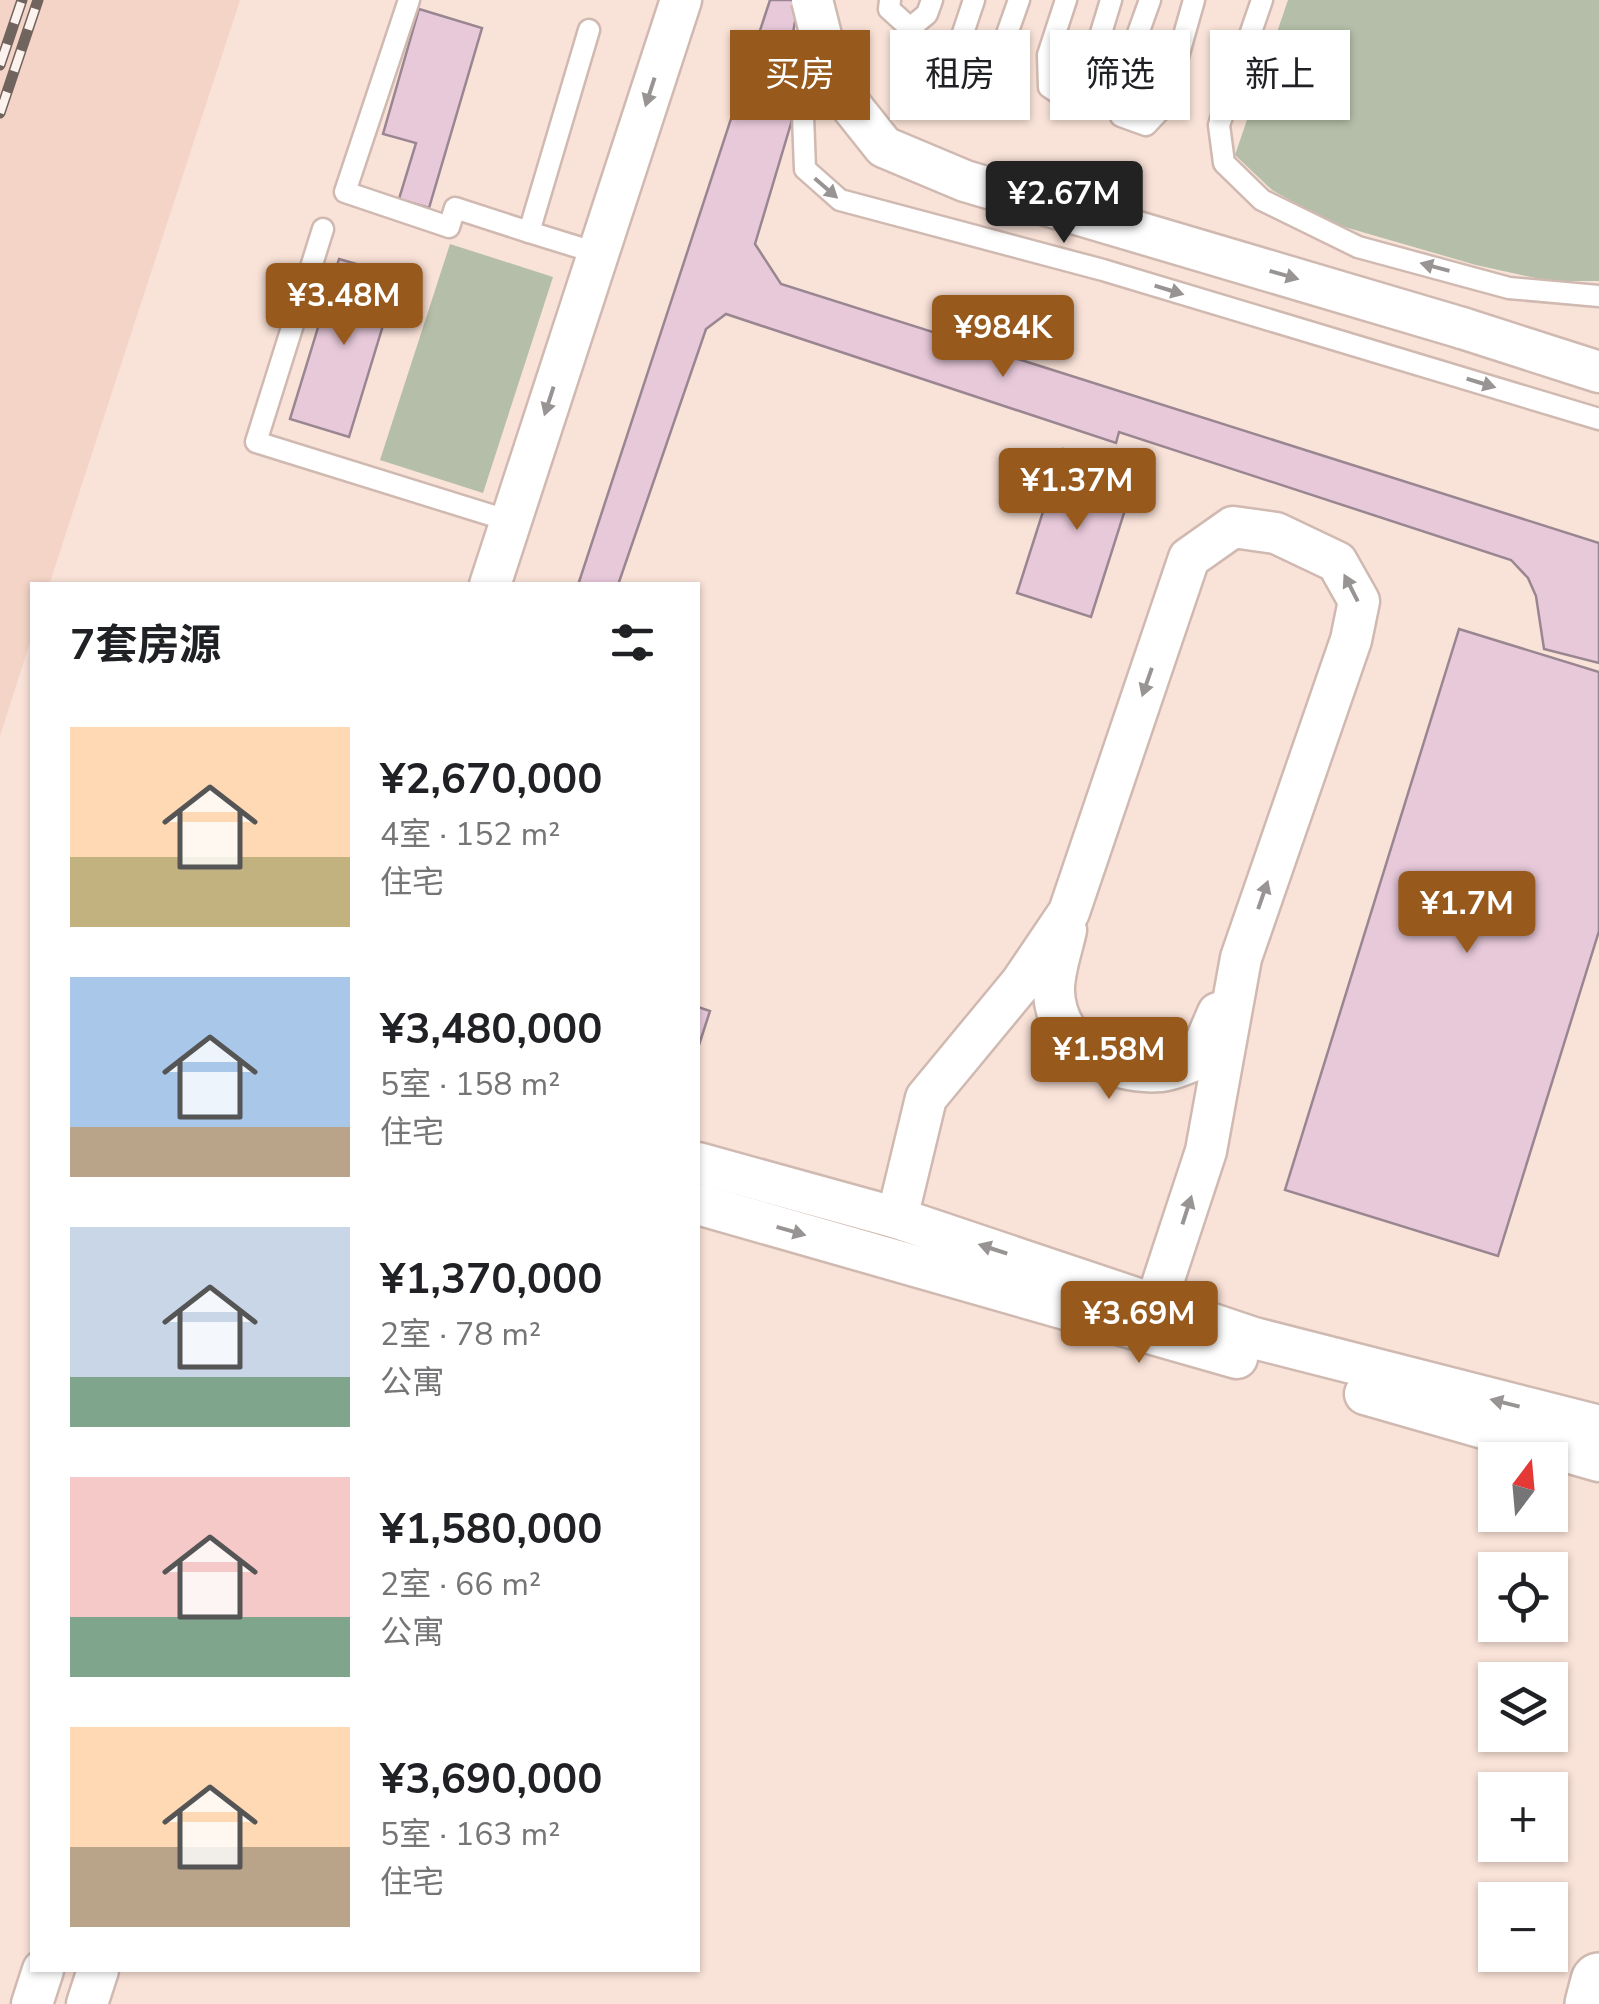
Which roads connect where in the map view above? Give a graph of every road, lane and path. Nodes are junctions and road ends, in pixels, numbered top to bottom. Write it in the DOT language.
graph roads {
  1 [pos="408,0"];
  2 [pos="681,0"];
  3 [pos="812,0"];
  4 [pos="838,0"];
  5 [pos="890,0"];
  6 [pos="932,0"];
  7 [pos="974,0"];
  8 [pos="1019,0"];
  9 [pos="1066,0"];
  10 [pos="1111,0"];
  11 [pos="1150,0"];
  12 [pos="1194,0"];
  13 [pos="1262,0"];
  14 [pos="589,30"];
  15 [pos="323,229"];
  16 [pos="529,232"];
  17 [pos="598,252"];
  18 [pos="1599,296"];
  19 [pos="1599,372"];
  20 [pos="1599,419"];
  21 [pos="510,521"];
  22 [pos="491,582"];
  23 [pos="1070,912"];
  24 [pos="1241,958"];
  25 [pos="700,1164"];
  26 [pos="700,1205"];
  27 [pos="898,1218"];
  28 [pos="1156,1303"];
  29 [pos="1599,1426"];
  30 [pos="1599,1461"];
  31 [pos="42,1972"];
  32 [pos="97,1972"];
  33 [pos="1599,1981"];
  34 [pos="32,2004"];
  35 [pos="87,2004"];
  36 [pos="1593,2004"];
  1 -- 16 [label="lane"];
  2 -- 17 [label="street, one-way"];
  3 -- 19 [label="street, one-way, bridge"];
  4 -- 20 [label="lane, one-way"];
  5 -- 6 [label="lane"];
  7 -- 8 [label="lane"];
  9 -- 10 [label="lane"];
  11 -- 12 [label="lane"];
  18 -- 13 [label="lane, one-way"];
  14 -- 16 [label="lane"];
  15 -- 21 [label="lane"];
  16 -- 17 [label="lane"];
  17 -- 21 [label="street, one-way"];
  21 -- 22 [label="street"];
  23 -- 24 [label="street"];
  24 -- 23 [label="street, one-way"];
  23 -- 27 [label="street"];
  28 -- 24 [label="street, one-way"];
  25 -- 27 [label="street"];
  26 -- 30 [label="street, one-way"];
  28 -- 27 [label="street, one-way"];
  29 -- 28 [label="street, one-way"];
  31 -- 34 [label="street"];
  32 -- 35 [label="street"];
  33 -- 36 [label="main road"];
}
